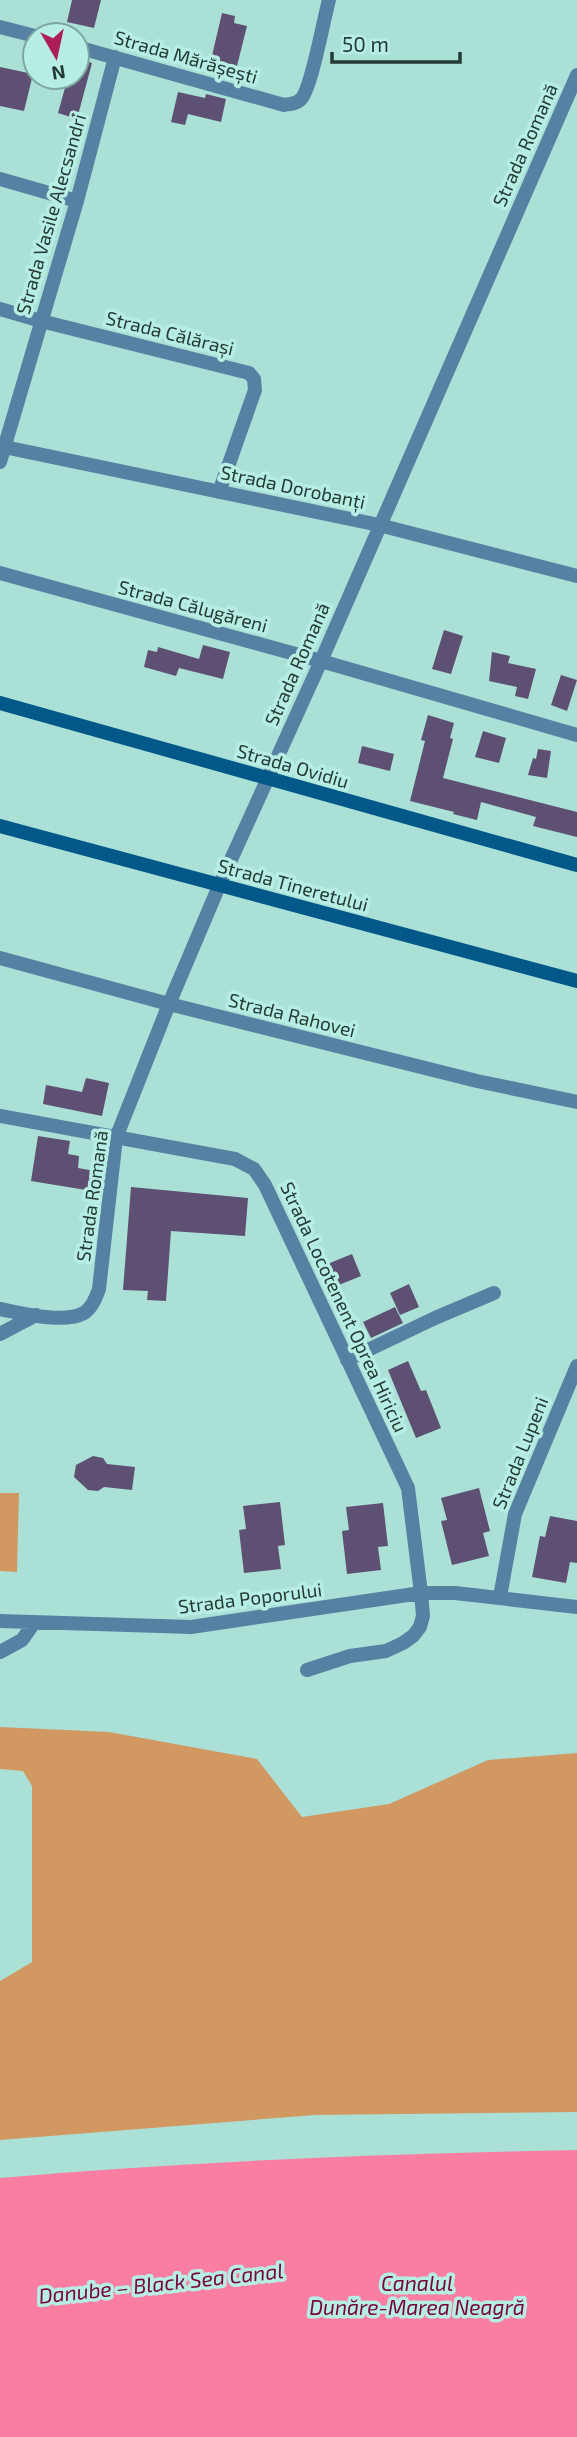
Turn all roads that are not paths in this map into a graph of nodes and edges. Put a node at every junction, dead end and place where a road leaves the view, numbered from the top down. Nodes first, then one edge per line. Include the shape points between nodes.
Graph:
1 (328, 0) edge
2 (0, 27) edge
3 (21, 32) edge
4 (91, 51) edge
5 (116, 57) junction
6 (577, 75) edge
7 (0, 179) edge
8 (77, 201) junction
9 (0, 309) edge
10 (41, 321) junction
11 (2, 446) edge
12 (0, 462) edge
13 (219, 492) junction
14 (379, 525) junction
15 (0, 573) edge
16 (577, 576) edge
17 (321, 661) junction
18 (0, 703) edge
19 (577, 735) edge
20 (267, 779) junction
21 (0, 826) edge
22 (577, 865) edge
23 (219, 886) junction
24 (0, 958) edge
25 (577, 981) edge
26 (169, 1004) junction
27 (577, 1102) edge
28 (0, 1116) edge
29 (116, 1138) junction
30 (494, 1293) dead end
31 (0, 1309) edge
32 (36, 1315) junction
33 (0, 1335) edge
34 (347, 1360) junction
35 (577, 1366) edge
36 (421, 1593) junction
37 (500, 1597) junction
38 (577, 1607) edge
39 (0, 1621) edge
40 (34, 1623) junction
41 (0, 1652) edge
42 (307, 1670) dead end

1 - 5 street, Strada Mărășești via 299,101 284,105
2 - 3 street
4 - 5 street, Strada Mărășești
5 - 8 street, Strada Vasile Alecsandri
6 - 14 street, Strada Romană
7 - 8 street
8 - 10 street, Strada Vasile Alecsandri
9 - 10 street, Strada Călărași
10 - 11 street, Strada Vasile Alecsandri
10 - 13 street, Strada Călărași via 249,373 255,390
11 - 12 street, Strada Vasile Alecsandri
11 - 13 street, Strada Dorobanți
13 - 14 street, Strada Dorobanți
14 - 16 street, Strada Dorobanți
14 - 17 street, Strada Romană
15 - 17 street, Strada Călugăreni
17 - 19 street, Strada Călugăreni
17 - 20 street, Strada Romană
18 - 20 main road, Strada Ovidiu
20 - 22 main road, Strada Ovidiu
20 - 23 street, Strada Romană
21 - 23 main road, Strada Tineretului
23 - 25 main road, Strada Tineretului
23 - 26 street, Strada Romană
24 - 26 street, Strada Rahovei
26 - 27 street, Strada Rahovei
26 - 29 street, Strada Romană
28 - 29 street, Strada Locotenent Oprea Hiriciu
29 - 32 street, Strada Romană via 94,1302 85,1312 71,1316
29 - 34 street, Strada Locotenent Oprea Hiriciu via 235,1159 254,1168
30 - 34 street
31 - 32 street
32 - 33 street
34 - 36 street, Strada Locotenent Oprea Hiriciu via 408,1488
35 - 37 street, Strada Lupeni via 514,1514
36 - 37 street, Strada Poporului
36 - 40 street, Strada Poporului via 191,1627
36 - 42 street via 420,1627 403,1643
37 - 38 street, Strada Poporului
39 - 40 street, Strada Poporului
40 - 41 street via 22,1640

